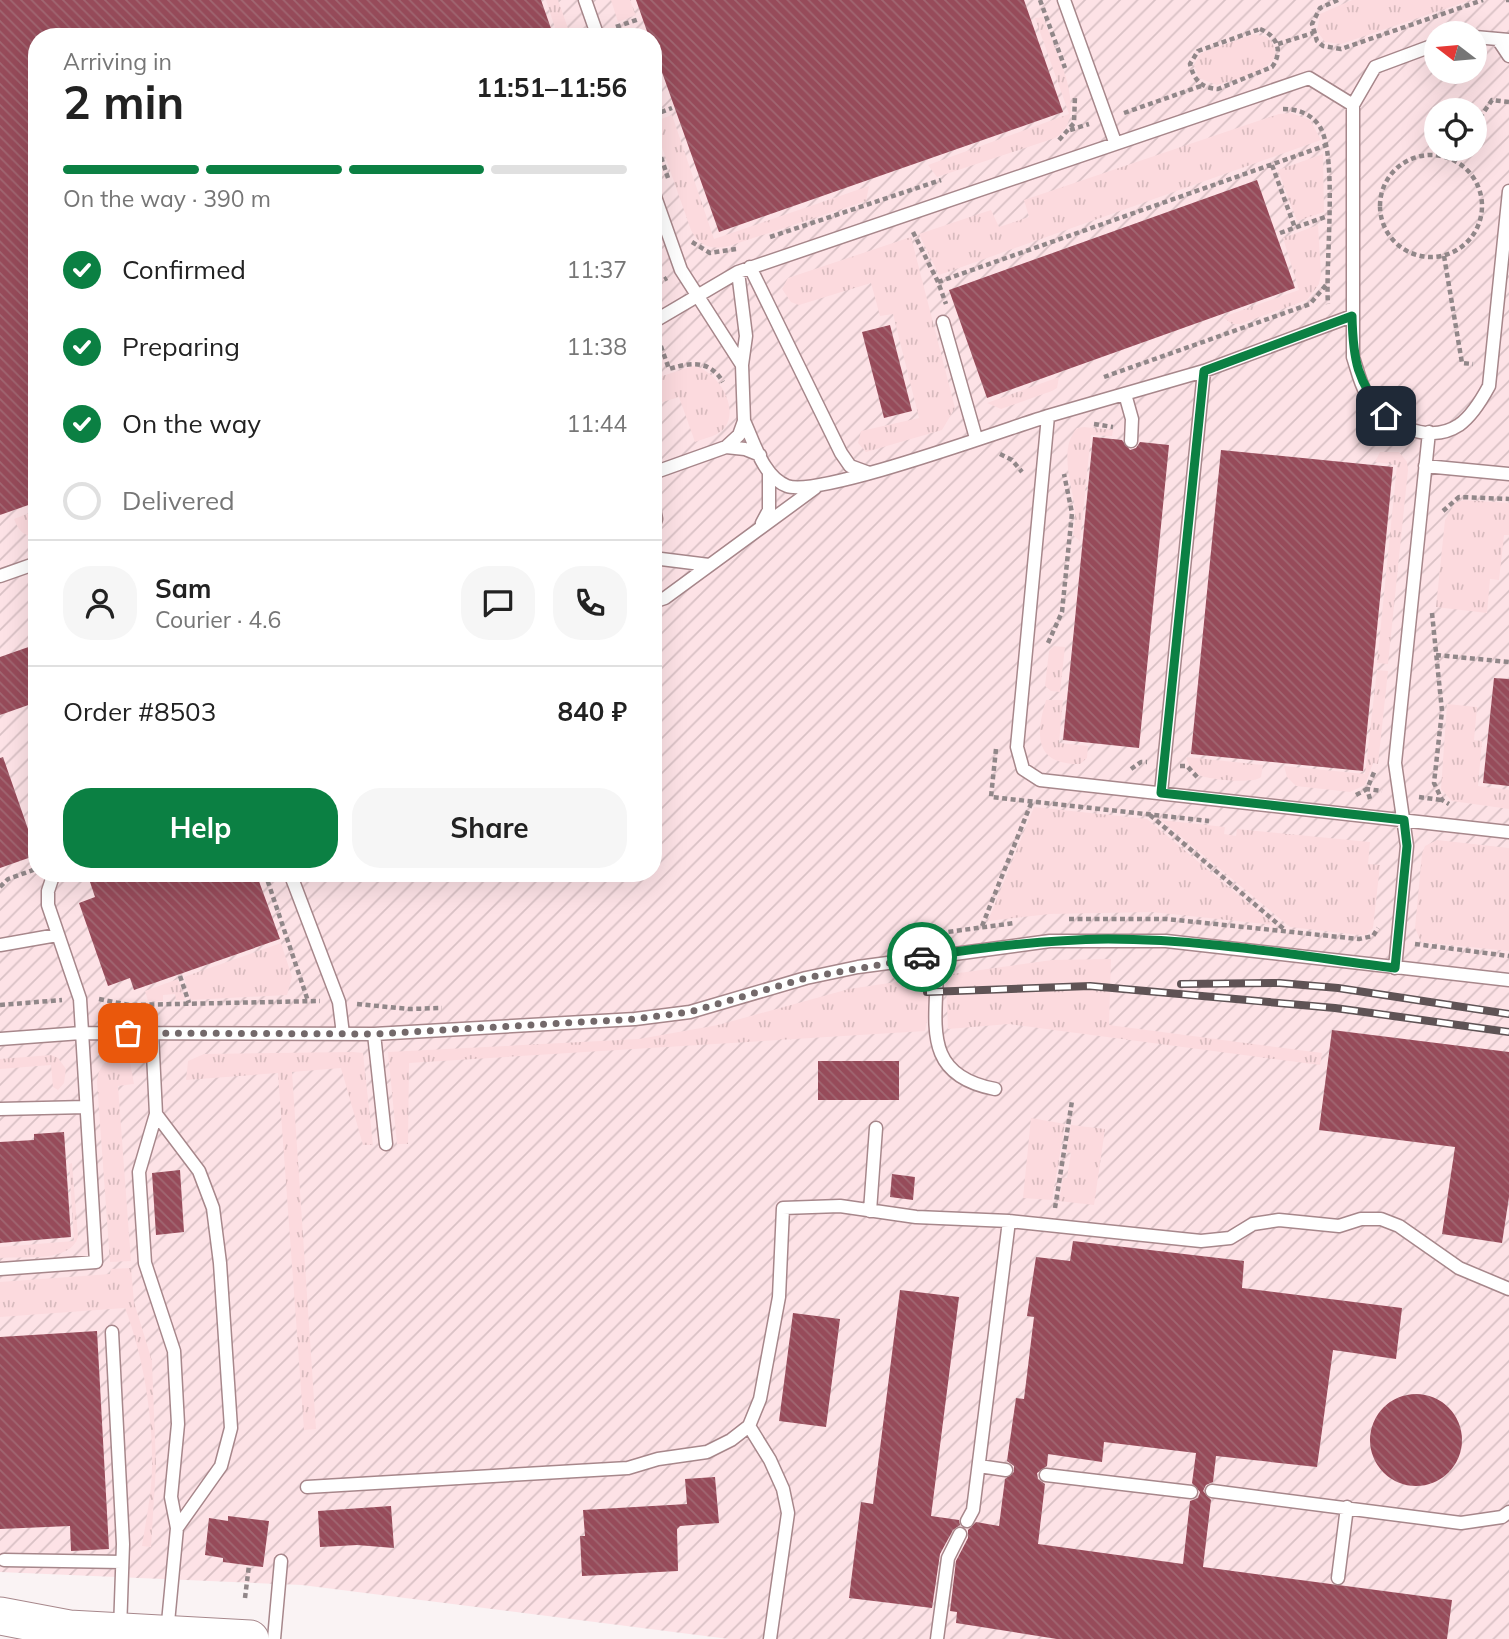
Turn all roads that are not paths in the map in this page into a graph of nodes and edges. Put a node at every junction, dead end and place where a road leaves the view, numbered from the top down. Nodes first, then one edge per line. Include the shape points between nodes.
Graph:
1 (585, 0) edge
2 (1064, 0) edge
3 (595, 28) edge
4 (1504, 41) edge
5 (1424, 48) edge
6 (1509, 56) edge
7 (1353, 105) junction
8 (1115, 142) junction
9 (1509, 191) edge
10 (662, 216) edge
11 (744, 270) junction
12 (698, 295) junction
13 (662, 316) edge
14 (1352, 316) junction
15 (943, 322) dead end
16 (742, 365) junction
17 (1204, 371) junction
18 (1125, 394) junction
19 (1048, 416) junction
20 (744, 421) junction
21 (1429, 432) junction
22 (1131, 435) road end
23 (976, 438) junction
24 (726, 447) junction
25 (761, 455) junction
26 (1425, 466) junction
27 (662, 470) edge
28 (769, 473) junction
29 (869, 473) junction
30 (1509, 474) edge
31 (815, 487) junction
32 (760, 527) junction
33 (662, 559) edge
34 (709, 565) junction
35 (28, 566) edge
36 (0, 576) edge
37 (662, 598) edge
38 (1156, 793) junction
39 (1404, 820) junction
40 (1509, 832) edge
41 (51, 882) edge
42 (293, 882) edge
43 (57, 935) junction
44 (0, 945) edge
45 (937, 954) junction
46 (1395, 968) junction
47 (1509, 981) edge
48 (81, 1033) junction
49 (152, 1033) junction
50 (343, 1034) junction
51 (374, 1034) junction
52 (0, 1039) edge
53 (995, 1089) dead end
54 (86, 1107) junction
55 (0, 1109) edge
56 (156, 1114) junction
57 (876, 1128) dead end
58 (386, 1144) dead end
59 (870, 1211) junction
60 (1009, 1221) junction
61 (0, 1269) edge
62 (1509, 1289) edge
63 (112, 1332) dead end
64 (749, 1426) junction
65 (979, 1466) junction
66 (1006, 1470) dead end
67 (1046, 1475) dead end
68 (307, 1487) dead end
69 (1212, 1491) dead end
70 (1191, 1492) dead end
71 (1347, 1507) junction
72 (1509, 1512) edge
73 (967, 1521) dead end
74 (177, 1528) junction
75 (960, 1534) dead end
76 (4, 1560) dead end
77 (281, 1561) dead end
78 (122, 1562) junction
79 (1338, 1578) dead end
80 (0, 1616) edge
81 (120, 1631) junction
82 (167, 1633) junction
83 (54, 1634) edge
84 (250, 1639) edge
85 (274, 1639) edge
86 (770, 1639) edge
87 (937, 1639) edge

1 - 3 lane
2 - 8 lane
4 - 6 lane
5 - 7 lane via 1376,67
7 - 8 lane via 1309,78
7 - 14 lane
8 - 11 lane
9 - 21 lane via 1489,386 1459,425
10 - 12 lane via 681,270
11 - 12 lane
11 - 16 lane
11 - 29 lane via 841,453 850,466
12 - 13 lane
12 - 16 lane
14 - 17 lane
14 - 21 lane via 1353,357 1366,393 1386,416 1407,429
15 - 23 lane
16 - 20 lane
17 - 18 lane
17 - 38 lane via 1164,764
18 - 19 lane
18 - 22 lane
19 - 23 lane
19 - 38 lane via 1017,747 1023,769 1040,780
20 - 24 lane via 739,435
20 - 25 lane
21 - 26 lane
23 - 29 lane
24 - 25 lane
24 - 27 lane
25 - 28 lane
26 - 30 lane
26 - 39 lane via 1395,763
28 - 31 lane via 789,487
28 - 32 lane via 769,510
29 - 31 lane
31 - 32 lane
32 - 34 lane
33 - 34 lane
34 - 37 lane
35 - 36 lane
38 - 39 lane
39 - 40 lane
39 - 46 lane via 1407,846
41 - 43 lane via 48,905
42 - 50 lane via 339,1002
43 - 44 lane
43 - 48 lane via 80,999
45 - 46 lane via 1108,939 1166,941
45 - 51 lane via 806,978 690,1012
45 - 53 lane via 936,1030 942,1060 959,1078
46 - 47 lane
48 - 49 lane
48 - 52 lane
48 - 54 lane
49 - 50 lane
49 - 56 lane
50 - 51 lane
51 - 58 lane
54 - 55 lane
54 - 61 lane via 96,1262
56 - 74 lane via 139,1172 145,1263 174,1351 178,1424 172,1497
56 - 74 lane via 199,1171 212,1208 231,1428 222,1466
57 - 59 lane
59 - 60 lane
59 - 64 lane via 840,1206 783,1208 779,1297 760,1399
60 - 62 lane via 1201,1241 1230,1238 1253,1224 1279,1220 1339,1226 1381,1219 1399,1226 1459,1268
60 - 65 lane
63 - 78 lane
64 - 68 lane via 707,1452 628,1468
64 - 86 lane via 770,1460 788,1513
65 - 66 lane
65 - 73 lane via 974,1510
67 - 70 lane
69 - 71 lane
71 - 72 lane via 1461,1523
71 - 79 lane
74 - 82 lane
75 - 87 lane via 948,1558
76 - 78 lane
77 - 85 lane
78 - 81 lane
80 - 83 main road
81 - 82 main road
81 - 83 main road
82 - 84 main road

